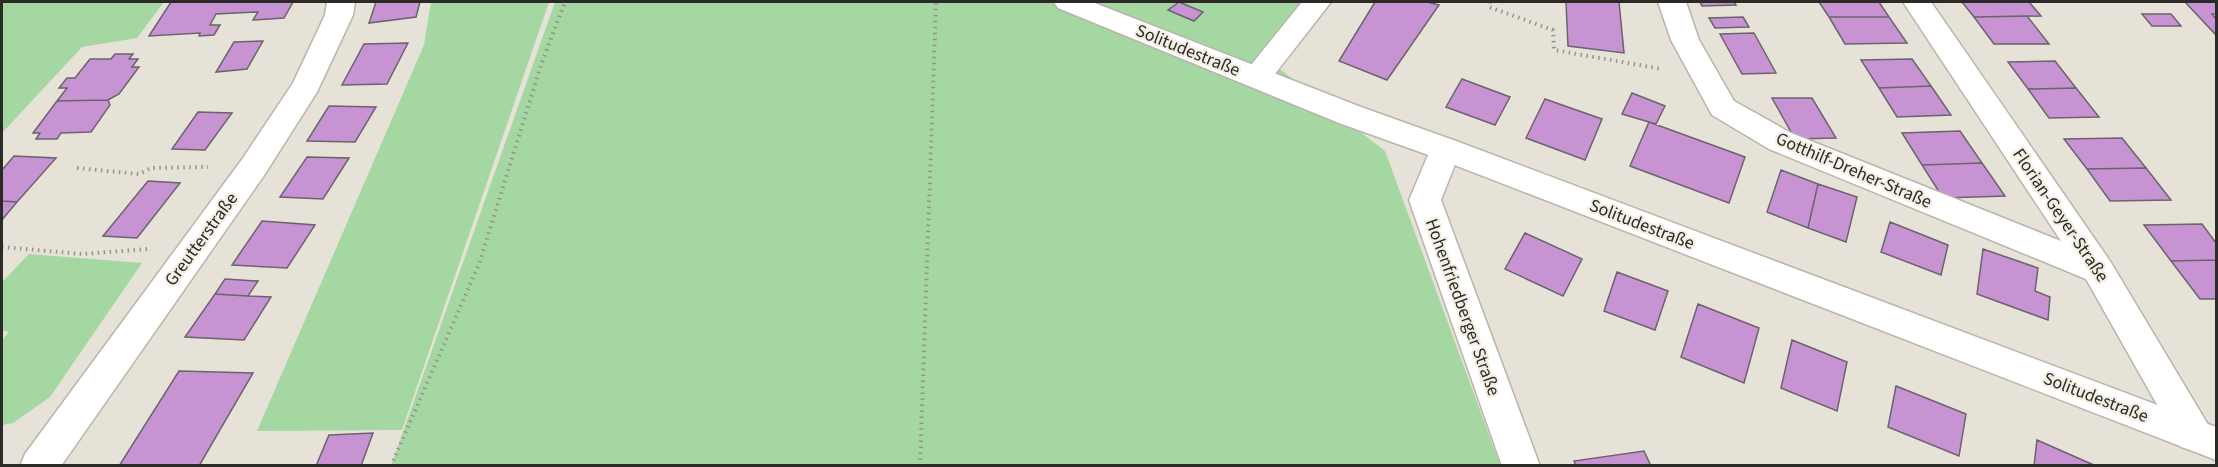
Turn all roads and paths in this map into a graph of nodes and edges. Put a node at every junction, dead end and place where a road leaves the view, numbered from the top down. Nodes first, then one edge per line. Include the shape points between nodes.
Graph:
1 (341, 2) edge
2 (565, 2) edge
3 (936, 2) edge
4 (1068, 2) edge
5 (1317, 2) edge
6 (1490, 2) edge
7 (1672, 2) edge
8 (1917, 2) edge
9 (1703, 73) junction
10 (1257, 77) junction
11 (1445, 149) junction
12 (254, 166) junction
13 (77, 168) dead end
14 (2, 247) edge
15 (194, 248) junction
16 (2098, 270) junction
17 (2206, 440) edge
18 (39, 465) edge
19 (391, 465) edge
20 (920, 465) edge
21 (1521, 465) edge

1 - 12 street, Greutterstraße via 339,15 307,85
2 - 19 path via 478,264
3 - 20 path
4 - 10 street, Solitudestraße
5 - 10 street
6 - 9 path via 1489,7 1553,30 1554,50 1656,69
7 - 9 street, Gotthilf-Dreher-Straße via 1685,40
8 - 16 street, Florian-Geyer-Straße
9 - 16 street, Gotthilf-Dreher-Straße via 1724,108 1780,141
10 - 11 street, Solitudestraße
11 - 17 street, Solitudestraße
11 - 21 street, Hohenfriedberger Straße via 1425,200
12 - 13 path via 151,168 139,174
12 - 15 street, Greutterstraße
14 - 15 path via 82,255
15 - 18 street, Greutterstraße
16 - 17 street, Florian-Geyer-Straße

